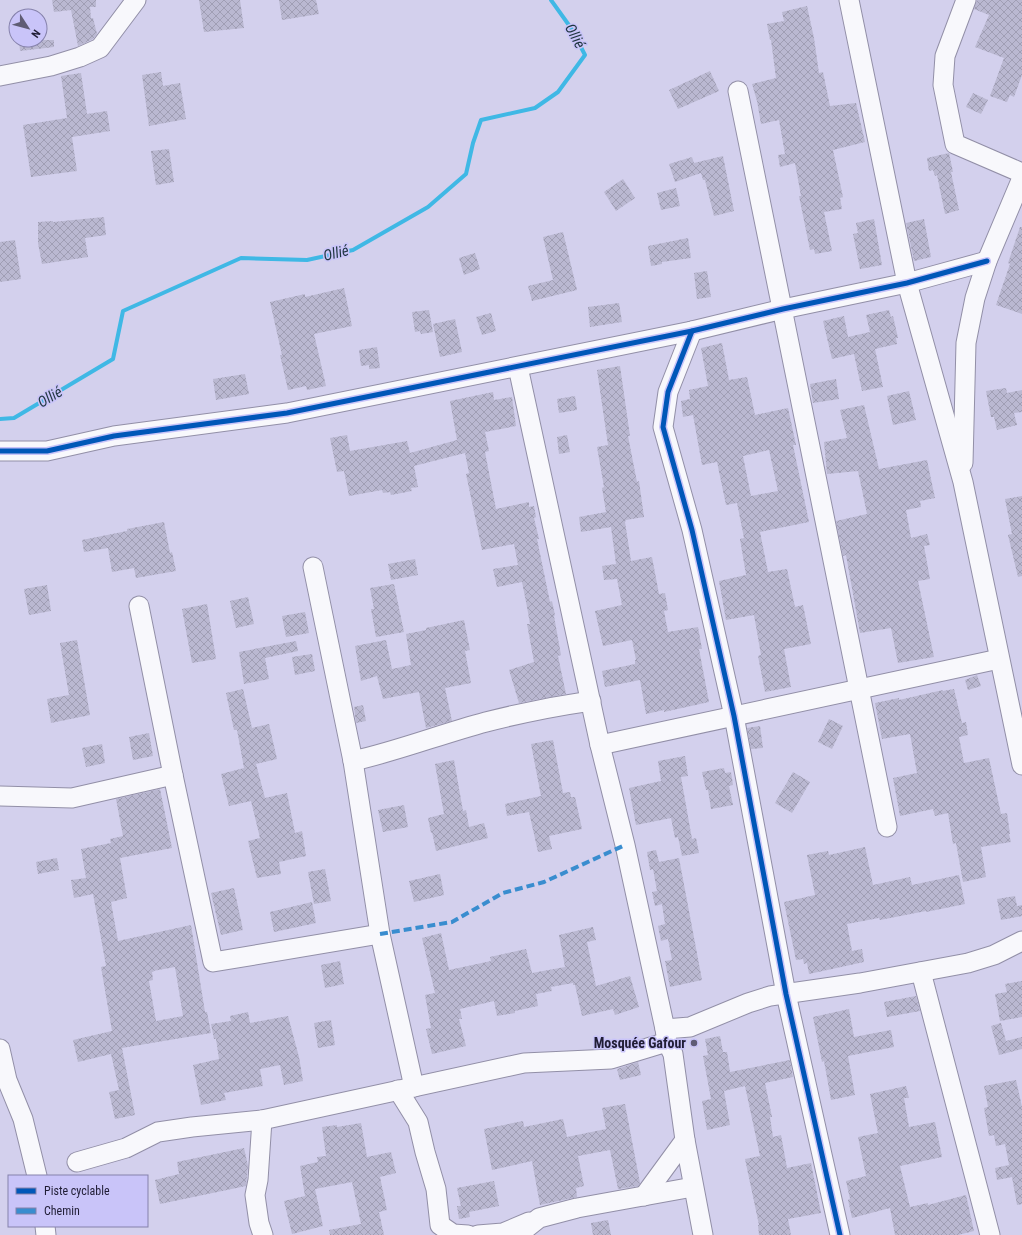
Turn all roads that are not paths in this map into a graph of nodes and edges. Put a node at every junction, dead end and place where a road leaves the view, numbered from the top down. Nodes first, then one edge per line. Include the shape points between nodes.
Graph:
1 (136, 0) edge
2 (849, 0) edge
3 (966, 0) edge
4 (0, 76) edge
5 (738, 91) dead end
6 (1022, 173) edge
7 (1022, 178) edge
8 (987, 261) junction
9 (907, 283) junction
10 (783, 309) junction
11 (692, 331) junction
12 (518, 367) junction
13 (0, 451) edge
14 (963, 482) junction
15 (313, 567) dead end
16 (139, 606) dead end
17 (999, 659) junction
18 (858, 690) junction
19 (591, 701) junction
20 (734, 716) junction
21 (600, 745) junction
22 (354, 762) junction
23 (1022, 765) edge
24 (173, 775) junction
25 (0, 796) edge
26 (887, 827) dead end
27 (380, 934) junction
28 (1022, 941) edge
29 (922, 972) junction
30 (786, 994) junction
31 (666, 1036) junction
32 (0, 1049) edge
33 (4, 1081) edge
34 (406, 1089) junction
35 (262, 1120) junction
36 (685, 1140) junction
37 (77, 1162) dead end
38 (37, 1175) edge
39 (693, 1187) junction
40 (644, 1196) junction
41 (539, 1218) junction
42 (263, 1235) edge
43 (468, 1235) edge
44 (478, 1235) edge
45 (518, 1235) edge
46 (703, 1235) edge
47 (840, 1235) edge
48 (990, 1235) edge

1 - 4 street via 100,48 51,66
2 - 9 street
3 - 6 street via 945,56 943,85 955,144
5 - 10 street
7 - 8 street
8 - 9 street
8 - 14 street via 975,298 966,343
9 - 10 street
9 - 14 street
10 - 11 street
10 - 18 street
11 - 12 street
11 - 20 street via 668,392 662,427 692,530
12 - 13 street via 287,413 114,436 47,451
12 - 19 street
14 - 17 street
15 - 22 street
16 - 24 street
17 - 18 street
17 - 23 street
18 - 20 street
18 - 26 street
19 - 21 street
19 - 22 street via 485,722
20 - 21 street
20 - 30 street
21 - 31 street via 625,845
22 - 27 street
24 - 25 street via 72,798
24 - 27 street via 213,962
27 - 34 street
28 - 29 street via 994,955
29 - 30 street
29 - 48 street
30 - 31 street via 748,1003
30 - 47 street
31 - 34 street via 611,1059 524,1063
31 - 36 street via 673,1054
32 - 33 street
33 - 38 street via 23,1119
34 - 35 street
34 - 43 street via 418,1122 436,1189 440,1225 453,1234
35 - 37 street via 158,1132 126,1148
35 - 42 street via 255,1195
36 - 39 street
36 - 40 street
39 - 40 street
39 - 46 street
40 - 41 street
41 - 44 street via 504,1233
41 - 45 street

